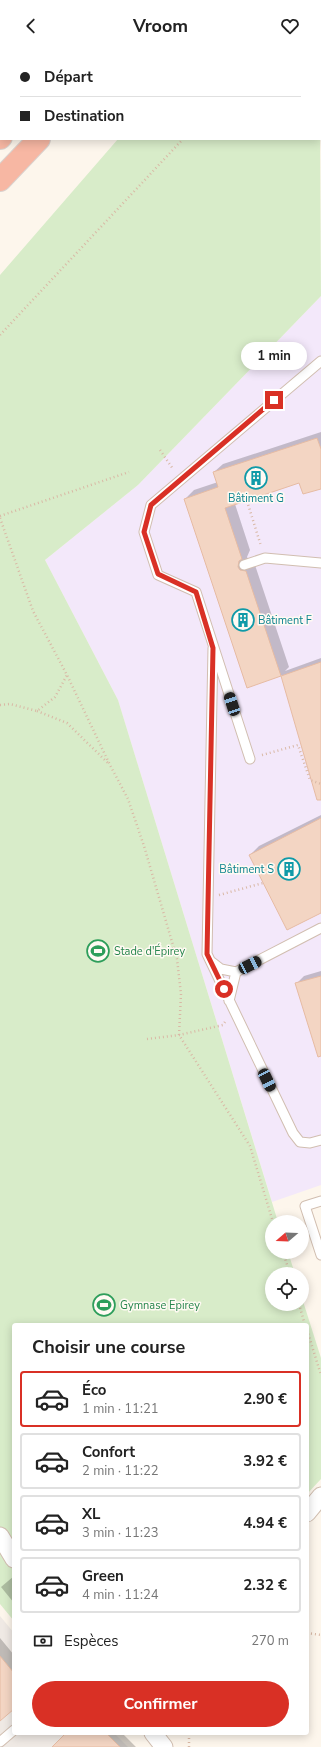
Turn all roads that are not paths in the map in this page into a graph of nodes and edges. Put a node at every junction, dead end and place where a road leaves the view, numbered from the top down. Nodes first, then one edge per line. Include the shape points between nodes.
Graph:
1 (38, 140) edge
2 (0, 180) edge
3 (321, 361) edge
4 (321, 563) edge
5 (244, 565) dead end
6 (213, 648) junction
7 (250, 759) road end
8 (321, 928) edge
9 (210, 961) junction
10 (236, 972) junction
11 (230, 1001) junction
12 (321, 1140) edge
13 (321, 1200) edge
14 (321, 1255) edge
15 (321, 1496) edge
16 (309, 1511) edge
17 (0, 1536) edge
18 (12, 1556) edge
19 (12, 1732) edge
20 (155, 1735) edge
21 (0, 1742) edge
22 (164, 1747) edge

1 - 2 highway
3 - 6 lane via 151,505 144,532 158,574 196,592
4 - 5 lane via 265,558
6 - 7 lane
6 - 9 lane via 207,898 207,954
8 - 10 lane
9 - 10 lane via 221,969
9 - 11 lane
10 - 11 lane
11 - 12 lane via 293,1133 300,1142
13 - 14 lane via 305,1206
15 - 16 street
17 - 18 street
19 - 21 lane
20 - 22 street

